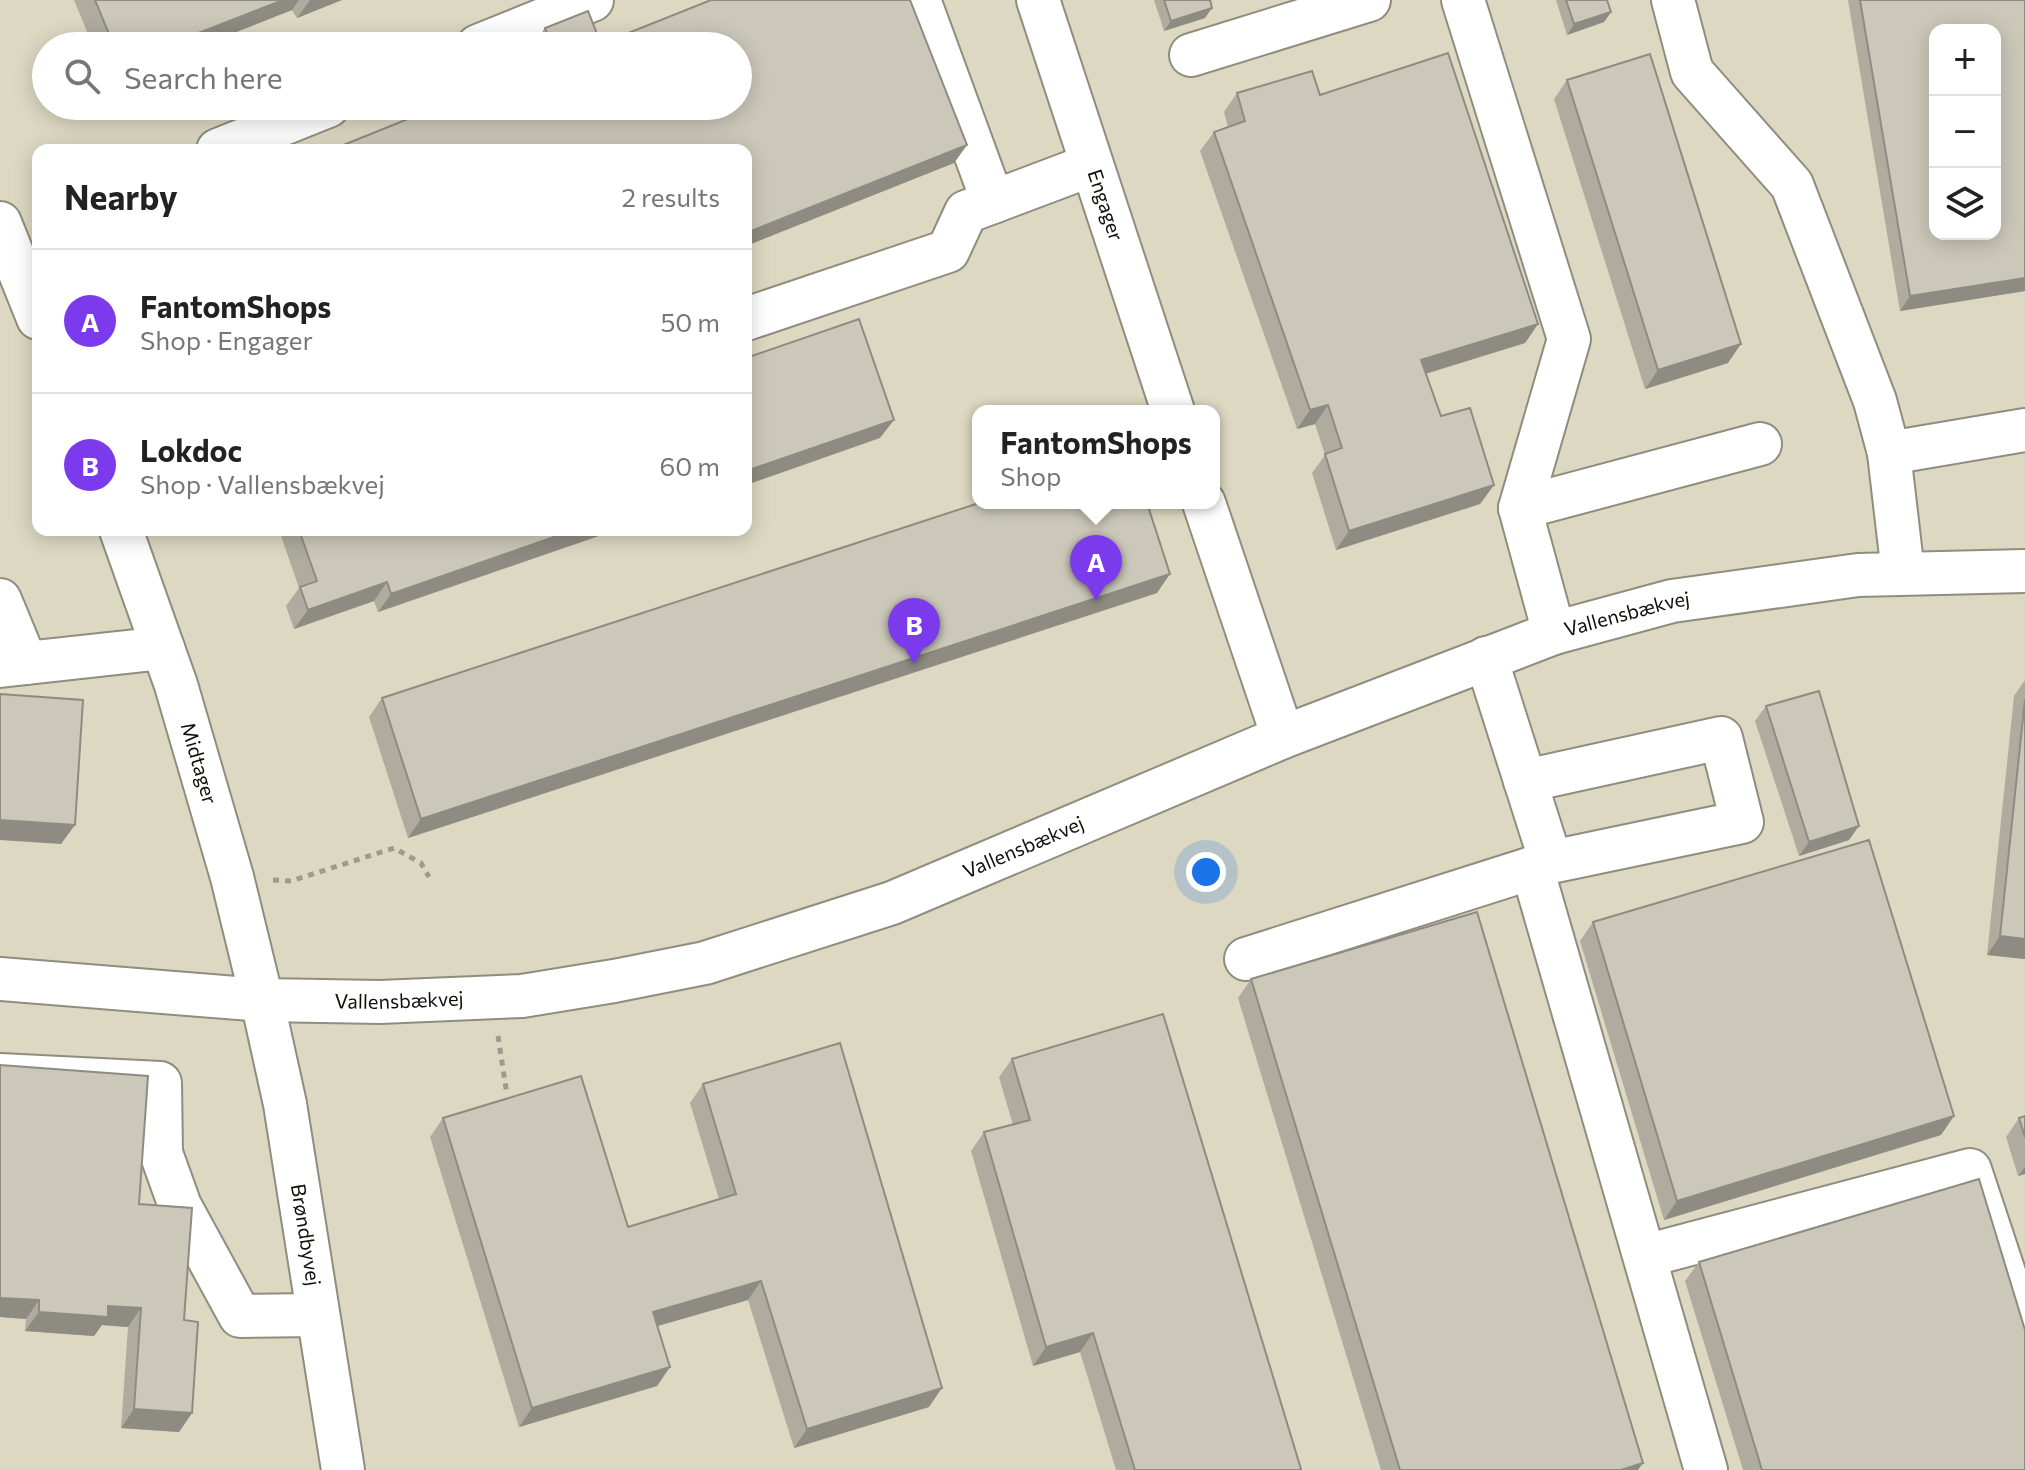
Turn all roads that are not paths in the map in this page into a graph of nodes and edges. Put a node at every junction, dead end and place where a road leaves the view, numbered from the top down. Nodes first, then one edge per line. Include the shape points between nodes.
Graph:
1 (592, 0) edge
2 (919, 0) edge
3 (1038, 0) edge
4 (1369, 0) edge
5 (1463, 0) edge
6 (1673, 0) edge
7 (513, 32) edge
8 (1191, 55) dead end
9 (293, 120) edge
10 (233, 144) edge
11 (1091, 165) junction
12 (993, 202) junction
13 (13, 248) edge
14 (32, 301) edge
15 (752, 317) edge
16 (1171, 405) edge
17 (2025, 430) edge
18 (1760, 444) dead end
19 (1889, 453) junction
20 (1520, 508) junction
21 (1206, 509) edge
22 (123, 536) edge
23 (2025, 571) edge
24 (1903, 573) junction
25 (0, 600) edge
26 (1554, 633) junction
27 (163, 648) junction
28 (1486, 658) junction
29 (13, 664) edge
30 (1283, 737) junction
31 (1525, 781) junction
32 (1542, 865) junction
33 (1246, 959) dead end
34 (0, 979) edge
35 (262, 1000) junction
36 (0, 1075) edge
37 (1645, 1256) junction
38 (318, 1315) junction
39 (2025, 1336) edge
40 (343, 1470) edge
41 (1706, 1470) edge

1 - 7 street
2 - 12 street
3 - 11 street, Engager
4 - 8 street
5 - 20 street via 1569,339
6 - 19 street via 1692,72 1792,185 1875,401
9 - 10 street
11 - 12 street
11 - 16 street, Engager
12 - 15 street via 966,212 948,251
13 - 14 street
17 - 19 street
18 - 20 street
19 - 24 street
20 - 26 street
21 - 30 street
22 - 27 street, Midtager
23 - 24 street, Vallensbækvej
24 - 26 street, Vallensbækvej via 1672,601
25 - 29 street
26 - 28 street, Vallensbækvej
27 - 29 street
27 - 35 street, Midtager via 232,877
28 - 30 street, Vallensbækvej
28 - 31 street
30 - 35 street, Vallensbækvej via 892,903 705,963 492,999
31 - 32 street
31 - 32 street via 1721,738 1742,822
32 - 33 street
32 - 37 street
34 - 35 street, Vallensbækvej
35 - 38 street, Brøndbyvej via 285,1104
36 - 38 street via 160,1083 161,1153 180,1206 240,1316
37 - 39 street via 1970,1170
37 - 41 street
38 - 40 street, Brøndbyvej

